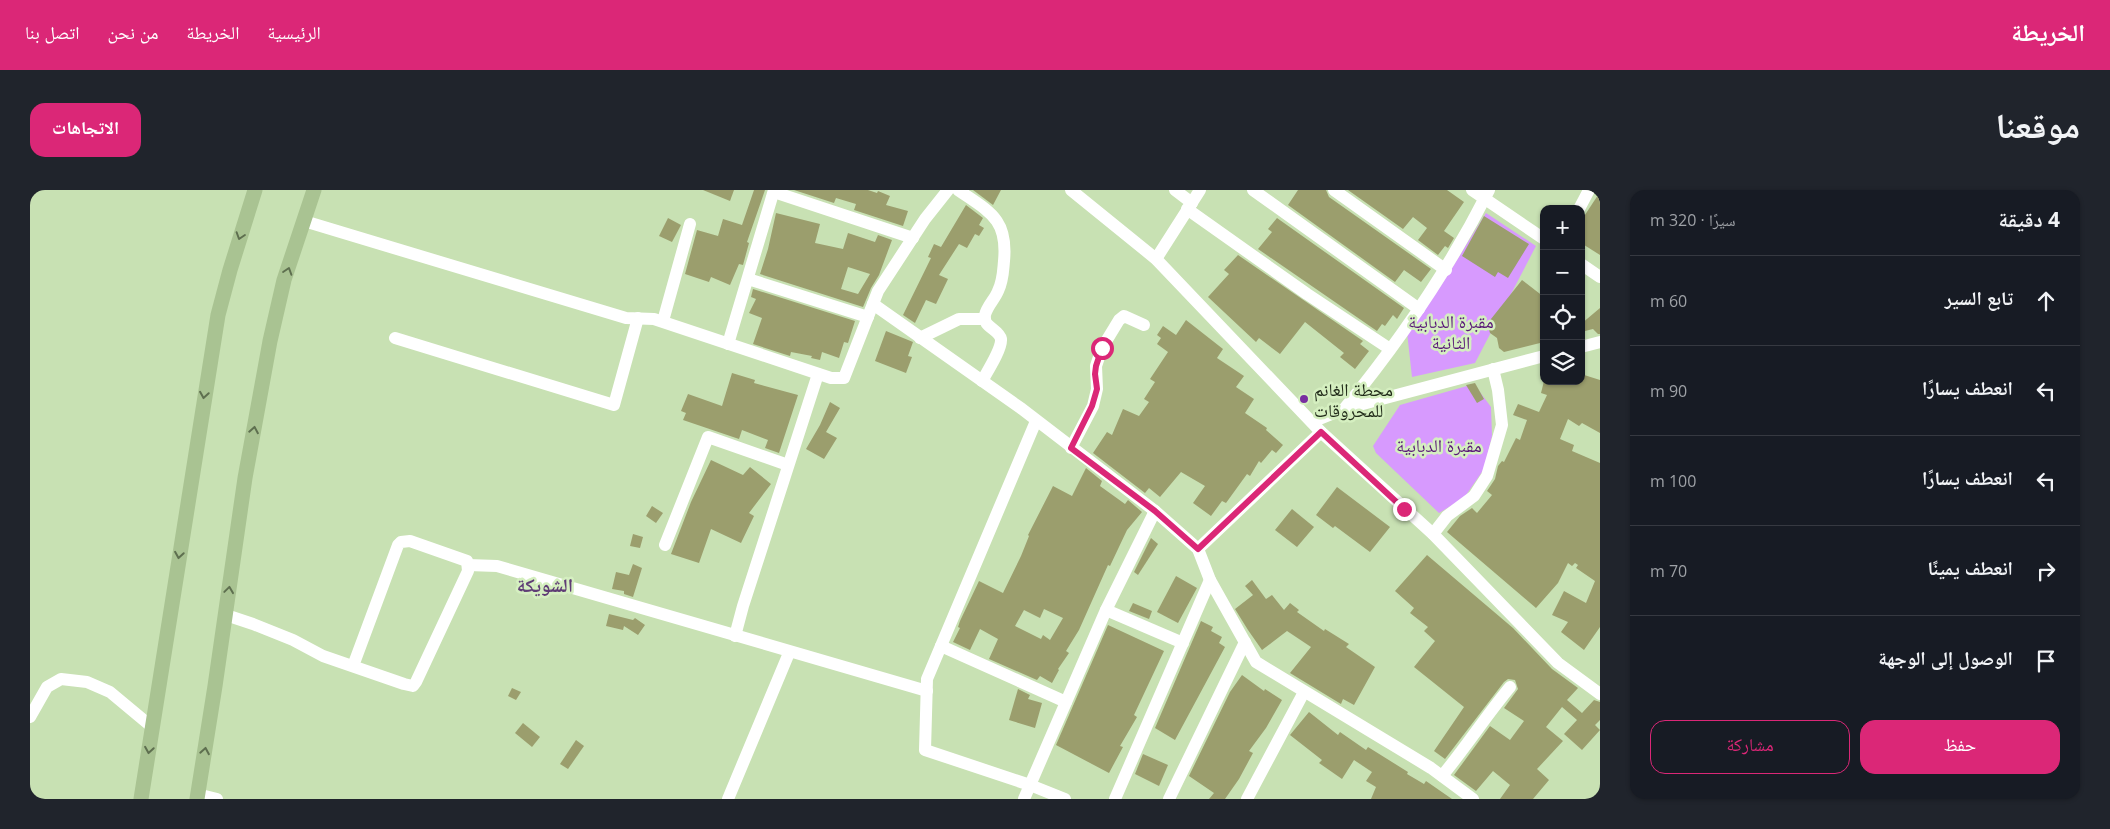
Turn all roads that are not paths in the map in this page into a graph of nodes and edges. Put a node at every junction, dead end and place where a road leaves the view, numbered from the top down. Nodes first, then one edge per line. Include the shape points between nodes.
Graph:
1 (255, 190) edge
2 (314, 190) edge
3 (948, 190) edge
4 (958, 190) edge
5 (1071, 190) edge
6 (1175, 190) edge
7 (1200, 190) edge
8 (1253, 190) edge
9 (1334, 190) edge
10 (1472, 190) edge
11 (1588, 190) edge
12 (774, 191) edge
13 (1487, 194) edge
14 (1581, 205) edge
15 (1190, 206) junction
16 (304, 221) junction
17 (690, 224) dead end
18 (1540, 235) edge
19 (912, 238) junction
20 (1156, 260) junction
21 (1585, 267) edge
22 (1446, 270) junction
23 (1600, 277) edge
24 (748, 279) junction
25 (873, 304) junction
26 (1419, 309) junction
27 (868, 317) junction
28 (638, 318) junction
29 (985, 319) junction
30 (663, 321) junction
31 (1144, 325) dead end
32 (395, 338) dead end
33 (920, 338) junction
34 (1600, 342) edge
35 (728, 344) junction
36 (1585, 346) edge
37 (1390, 349) junction
38 (1540, 357) edge
39 (1493, 369) junction
40 (818, 374) junction
41 (982, 381) junction
42 (1344, 410) junction
43 (1036, 420) junction
44 (1316, 427) junction
45 (1071, 448) junction
46 (788, 465) junction
47 (1155, 511) junction
48 (1433, 534) junction
49 (665, 545) dead end
50 (1198, 549) junction
51 (468, 565) junction
52 (1210, 580) junction
53 (1106, 610) junction
54 (226, 615) junction
55 (735, 636) junction
56 (1244, 642) junction
57 (1183, 643) junction
58 (941, 646) junction
59 (789, 652) junction
60 (352, 666) junction
61 (1510, 687) dead end
62 (927, 691) junction
63 (1304, 692) junction
64 (1600, 694) edge
65 (1066, 702) junction
66 (30, 718) edge
67 (152, 726) junction
68 (1442, 776) junction
69 (1030, 785) junction
70 (197, 796) edge
71 (141, 799) edge
72 (217, 799) edge
73 (728, 799) edge
74 (1024, 799) edge
75 (1065, 799) edge
76 (1115, 799) edge
77 (1169, 799) edge
78 (1247, 799) edge
79 (1473, 799) edge

1 -> 67 main road via 216,325
2 - 16 main road
3 - 19 street
4 - 29 street via 991,214 1001,225 1005,236 1004,275
5 - 20 street
6 - 15 street
7 - 15 street
8 - 26 street
9 - 22 street
10 - 13 street
11 - 14 street
12 - 19 street
12 - 24 street
13 - 18 street
13 - 22 street
15 - 20 street
15 - 37 street via 1307,294
16 - 28 street via 626,318
54 -> 16 main road via 270,341 284,280
17 - 30 street
19 - 25 street
20 - 44 street
21 - 23 street
22 - 26 street
24 - 27 street
24 - 35 street
25 - 27 street
25 - 33 street
26 - 37 street
27 - 40 street via 844,378
28 - 30 street
28 - 32 street via 614,405
29 - 33 street via 958,319
29 - 41 street via 1001,340
30 - 35 street
31 - 45 street via 1124,316 1112,330 1096,366 1097,389 1092,406
33 - 41 street
34 - 36 street
35 - 40 street
37 - 42 street
38 - 39 street
39 - 42 street
39 - 48 street via 1502,425 1487,476 1474,496 1447,516
40 - 46 street
41 - 43 street
42 - 44 street
43 - 45 street
43 - 58 street
44 - 48 street
44 - 50 street
45 - 47 street
46 - 49 street via 708,437
46 - 55 street
47 - 50 street
47 - 53 street
48 - 64 street via 1558,663
50 - 52 street
51 - 55 street via 497,566
51 - 60 street via 468,571 412,686
51 - 60 street via 462,558 410,541 401,542
52 - 56 street
52 - 57 street
53 - 57 street
53 - 65 street
54 - 60 street
70 -> 54 main road
55 - 59 street
56 - 63 street via 1256,662
56 - 77 street
57 - 76 street
58 - 62 street via 927,680
58 - 65 street
59 - 62 street
59 - 73 street
61 - 68 street
62 - 69 street via 925,750
63 - 68 street
63 - 78 street
65 - 69 street
66 - 67 street via 48,687 61,680 87,682 110,692
67 -> 71 main road
68 - 79 street
69 - 74 street
69 - 75 street
70 - 72 street

